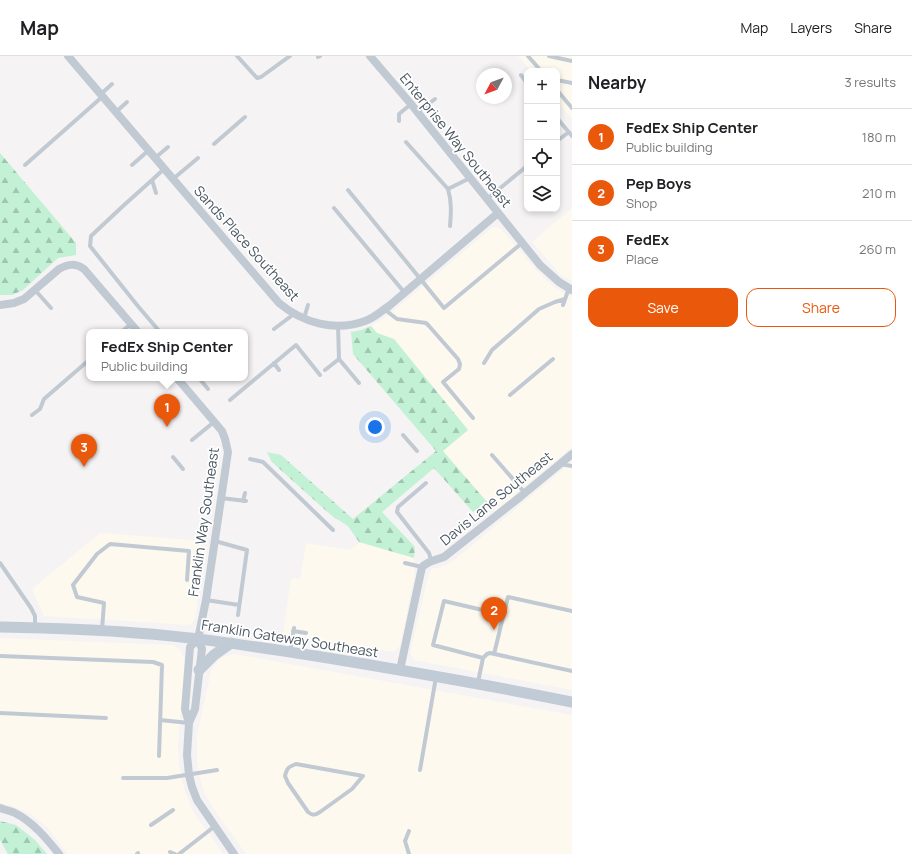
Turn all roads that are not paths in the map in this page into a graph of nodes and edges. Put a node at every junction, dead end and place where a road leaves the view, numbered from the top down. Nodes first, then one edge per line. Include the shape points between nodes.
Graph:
1 (68, 56) edge
2 (237, 56) edge
3 (290, 56) edge
4 (370, 56) edge
5 (528, 56) edge
6 (549, 56) edge
7 (572, 61) edge
8 (538, 68) edge
9 (521, 75) dead end
10 (524, 79) edge
11 (560, 81) edge
12 (572, 83) edge
13 (112, 84) dead end
14 (560, 94) edge
15 (102, 95) junction
16 (435, 99) dead end
17 (127, 102) dead end
18 (411, 104) junction
19 (571, 107) edge
20 (116, 112) junction
21 (417, 112) junction
22 (245, 117) dead end
23 (399, 121) dead end
24 (560, 122) edge
25 (569, 132) junction
26 (572, 136) edge
27 (559, 140) edge
28 (406, 142) dead end
29 (214, 144) dead end
30 (168, 148) dead end
31 (149, 150) junction
32 (155, 158) junction
33 (198, 158) dead end
34 (25, 165) dead end
35 (132, 165) dead end
36 (524, 168) edge
37 (164, 169) junction
38 (470, 178) junction
39 (173, 179) junction
40 (152, 180) junction
41 (448, 189) junction
42 (348, 190) dead end
43 (156, 193) dead end
44 (487, 199) junction
45 (334, 208) dead end
46 (498, 213) junction
47 (450, 226) dead end
48 (522, 242) junction
49 (420, 279) junction
50 (570, 289) edge
51 (35, 290) junction
52 (404, 292) junction
53 (565, 299) junction
54 (0, 304) edge
55 (308, 305) dead end
56 (563, 305) dead end
57 (51, 308) dead end
58 (384, 309) junction
59 (294, 314) junction
60 (304, 319) junction
61 (131, 324) junction
62 (338, 325) junction
63 (125, 329) edge
64 (135, 329) edge
65 (157, 329) edge
66 (274, 329) dead end
67 (339, 359) junction
68 (553, 359) dead end
69 (86, 363) edge
70 (274, 363) junction
71 (484, 363) dead end
72 (278, 370) dead end
73 (325, 370) dead end
74 (320, 375) dead end
75 (180, 381) edge
76 (201, 381) edge
77 (359, 383) dead end
78 (208, 389) dead end
79 (510, 394) dead end
80 (230, 400) dead end
81 (32, 415) dead end
82 (473, 418) dead end
83 (214, 422) junction
84 (403, 435) dead end
85 (192, 440) dead end
86 (417, 451) dead end
87 (572, 454) edge
88 (492, 455) dead end
89 (172, 456) dead end
90 (250, 459) dead end
91 (537, 464) dead end
92 (560, 464) junction
93 (572, 466) edge
94 (183, 469) dead end
95 (515, 482) junction
96 (426, 483) dead end
97 (245, 493) dead end
98 (524, 493) junction
99 (221, 498) junction
100 (333, 530) dead end
101 (215, 541) junction
102 (431, 560) junction
103 (0, 563) edge
104 (405, 563) dead end
105 (422, 567) junction
106 (187, 580) dead end
107 (206, 600) junction
108 (239, 605) junction
109 (572, 611) edge
110 (238, 615) dead end
111 (504, 615) junction
112 (0, 627) edge
113 (35, 628) junction
114 (102, 631) junction
115 (306, 633) dead end
116 (198, 639) junction
117 (231, 643) junction
118 (290, 652) junction
119 (494, 654) junction
120 (0, 656) edge
121 (483, 658) junction
122 (199, 670) junction
123 (400, 670) junction
124 (572, 671) edge
125 (436, 677) junction
126 (478, 684) junction
127 (572, 702) edge
128 (0, 713) edge
129 (106, 718) dead end
130 (160, 720) junction
131 (189, 723) junction
132 (159, 756) dead end
133 (217, 770) dead end
134 (420, 770) dead end
135 (189, 775) junction
136 (123, 778) dead end
137 (352, 789) joint
138 (0, 808) edge
139 (172, 810) dead end
140 (151, 825) dead end
141 (215, 826) junction
142 (409, 831) dead end
143 (59, 854) edge
144 (178, 854) edge
145 (234, 854) edge
146 (409, 854) edge

1 - 15 street, Sands Place Southeast
2 - 3 lane via 257,78
4 - 18 street, Enterprise Way Southeast
5 - 8 lane
6 - 7 lane
9 - 10 lane
11 - 12 lane
13 - 15 lane
14 - 19 lane
15 - 20 street, Sands Place Southeast
15 - 34 lane
16 - 21 lane
17 - 20 lane
18 - 21 street, Enterprise Way Southeast
18 - 23 lane via 399,114
20 - 31 street, Sands Place Southeast
21 - 38 street, Enterprise Way Southeast
22 - 29 lane
24 - 25 lane
25 - 26 lane
25 - 27 lane
28 - 41 lane
30 - 32 lane
31 - 32 street, Sands Place Southeast
31 - 35 lane
32 - 37 street, Sands Place Southeast
33 - 39 lane
36 - 44 lane
37 - 39 street, Sands Place Southeast
37 - 40 lane
38 - 41 lane
38 - 44 street, Enterprise Way Southeast
39 - 59 street, Sands Place Southeast via 274,298
40 - 43 lane
40 - 65 lane via 91,236 90,246
41 - 47 lane
42 - 49 lane
44 - 46 street, Enterprise Way Southeast
45 - 52 lane
46 - 48 street, Enterprise Way Southeast
46 - 49 street, Sands Place Southeast
48 - 49 lane via 444,308
48 - 50 street, Enterprise Way Southeast via 540,265
49 - 52 street, Sands Place Southeast
50 - 53 lane
51 - 54 street via 24,299
51 - 57 lane
51 - 61 street via 59,269 71,264 78,265
52 - 58 street, Sands Place Southeast
53 - 56 lane
53 - 71 lane via 539,309 492,350
55 - 60 lane
58 - 62 street, Sands Place Southeast via 366,320
58 - 82 lane via 397,319 429,326 458,359 459,369 443,382
59 - 60 street, Sands Place Southeast
59 - 66 lane
60 - 62 street, Sands Place Southeast
61 - 63 lane
61 - 64 street
62 - 67 lane
67 - 73 lane
67 - 77 lane
68 - 79 lane
69 - 81 lane via 44,398 40,409
70 - 72 lane
70 - 74 lane via 296,345
70 - 80 lane
75 - 83 street, Franklin Way Southeast
76 - 78 lane
83 - 85 lane
83 - 99 street, Franklin Way Southeast via 222,431 228,452
84 - 86 lane
87 - 92 street, Davis Lane Southeast
88 - 95 lane
89 - 94 lane
90 - 100 lane via 263,462
91 - 95 lane
92 - 93 lane
92 - 98 street, Davis Lane Southeast
95 - 98 lane
96 - 102 lane via 398,507 397,512 429,553
97 - 99 lane via 245,501
98 - 102 street, Davis Lane Southeast via 444,557
99 - 101 street, Franklin Way Southeast
101 - 107 street, Franklin Way Southeast
101 - 108 lane via 247,550
102 - 105 street, Davis Lane Southeast
103 - 113 lane via 31,608 35,616
104 - 105 lane
105 - 123 street
106 - 114 lane via 189,551 110,544 98,554 73,585 77,597 104,603
107 - 108 lane
107 - 116 street, Franklin Way Southeast
108 - 110 lane
109 - 111 lane via 508,597
111 - 119 lane
111 - 121 lane via 444,601 433,645
112 - 113 street, Franklin Gateway Southeast
113 - 114 street, Franklin Gateway Southeast
114 - 116 street, Franklin Gateway Southeast
115 - 118 lane via 293,630
116 - 117 street, Franklin Gateway Southeast
116 - 122 street via 202,648
116 - 131 street via 190,647 185,709
117 - 118 street, Franklin Gateway Southeast
117 - 122 street
118 - 123 street, Franklin Gateway Southeast
119 - 121 lane via 487,654
119 - 124 lane
120 - 130 lane via 153,662 162,665
121 - 126 lane
122 - 131 street via 195,709
123 - 125 street, Franklin Gateway Southeast
125 - 126 street, Franklin Gateway Southeast
125 - 134 lane
126 - 127 street, Franklin Gateway Southeast
128 - 129 lane
130 - 131 lane
130 - 132 lane
131 - 135 street
133 - 135 lane
135 - 136 lane
135 - 141 street via 197,800
137 - 137 lane via 363,776 296,764 290,766 284,776 308,812 313,815
138 - 143 street via 15,813 30,823
139 - 140 lane
141 - 144 lane
141 - 145 street
142 - 146 lane via 405,841

